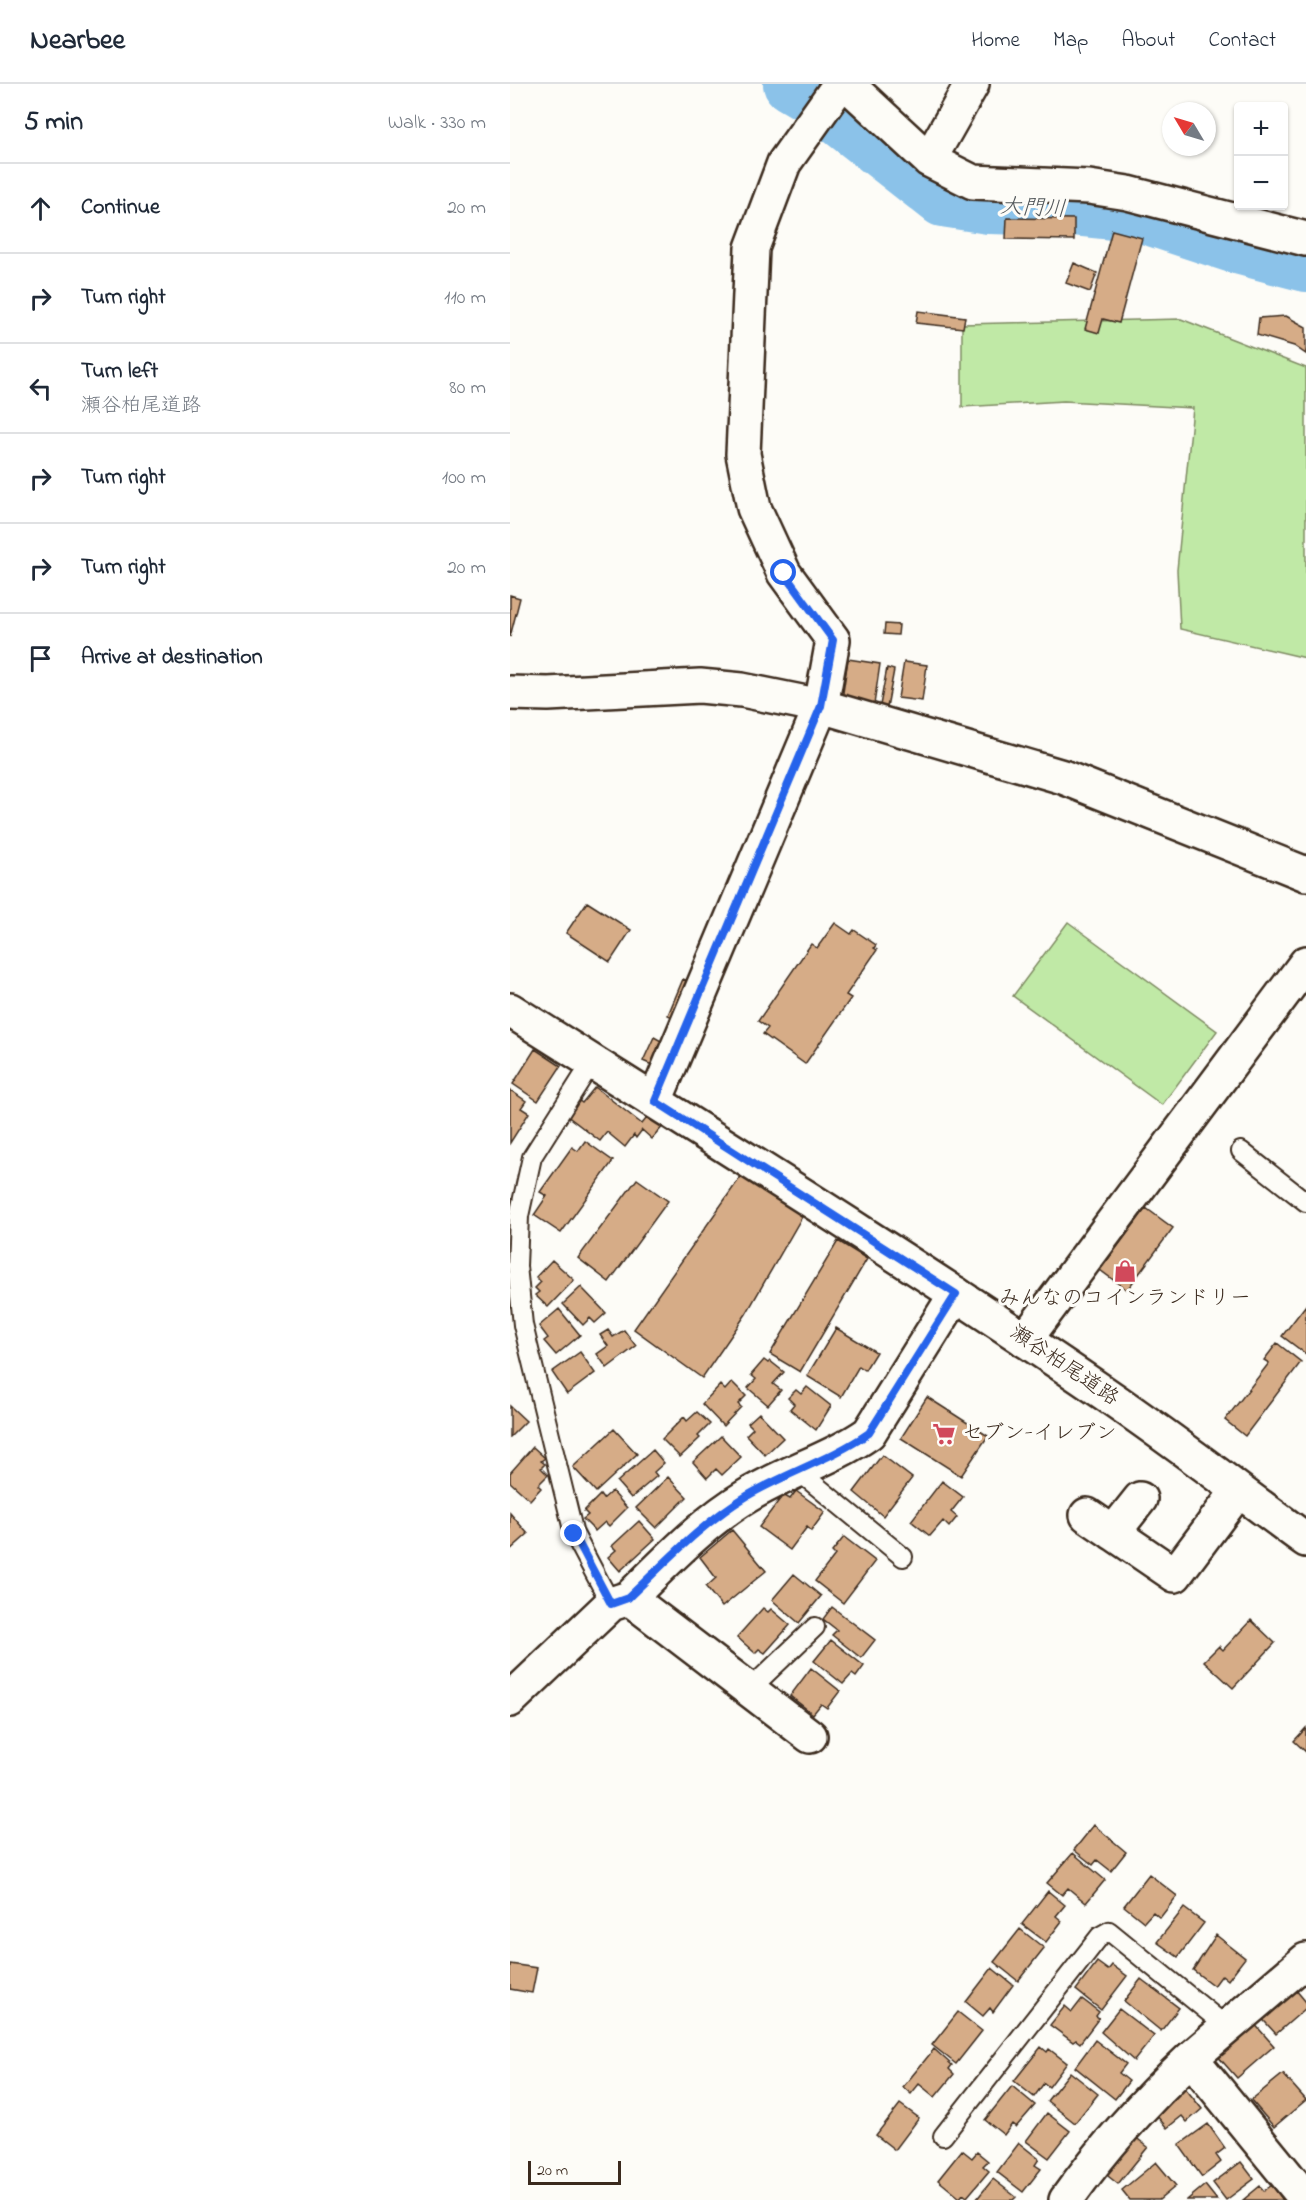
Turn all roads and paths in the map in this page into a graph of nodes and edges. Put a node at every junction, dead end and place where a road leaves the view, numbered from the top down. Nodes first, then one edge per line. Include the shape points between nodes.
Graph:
1 (972, 84) edge
2 (834, 94) edge
3 (929, 160) junction
4 (1306, 239) edge
5 (510, 693) edge
6 (821, 706) junction
7 (1306, 874) edge
8 (1306, 963) edge
9 (510, 1010) edge
10 (592, 1062) junction
11 (655, 1101) junction
12 (1242, 1151) dead end
13 (1306, 1202) edge
14 (513, 1265) edge
15 (956, 1294) junction
16 (1025, 1340) junction
17 (797, 1470) junction
18 (1238, 1491) junction
19 (1140, 1499) dead end
20 (1306, 1540) edge
21 (903, 1557) dead end
22 (620, 1601) junction
23 (815, 1627) dead end
24 (749, 1689) junction
25 (510, 1700) edge
26 (810, 1736) dead end
27 (1306, 1960) edge
28 (1227, 2027) junction
29 (1191, 2058) junction
30 (943, 2136) dead end
31 (1306, 2199) edge
32 (1066, 2200) edge

1 - 3 street
2 - 3 street
2 - 6 street via 784,164 752,248 743,454 754,508 784,573 833,640
3 - 4 street via 973,182 1089,187 1128,193
5 - 6 street via 700,686
6 - 7 street via 1063,777
6 - 11 street
8 - 16 street
9 - 10 street, 瀬谷柏尾道路
10 - 11 street, 瀬谷柏尾道路
10 - 14 lane via 532,1157
11 - 15 street, 瀬谷柏尾道路
12 - 13 lane
14 - 22 lane via 523,1325 574,1534
15 - 16 street, 瀬谷柏尾道路
15 - 17 street via 869,1433 849,1447
16 - 18 street, 瀬谷柏尾道路
17 - 21 lane
17 - 22 street via 713,1518
18 - 19 street via 1175,1575 1100,1524
18 - 20 street, 瀬谷柏尾道路
22 - 24 street
22 - 25 street
23 - 24 lane
24 - 26 street
27 - 28 street
28 - 29 street
28 - 30 lane via 1109,1931 1100,1936
29 - 31 street
29 - 32 street via 1144,2102

